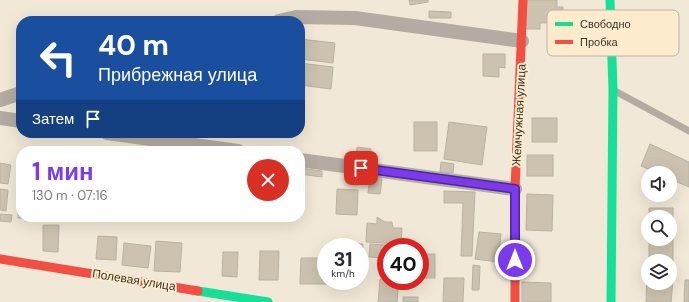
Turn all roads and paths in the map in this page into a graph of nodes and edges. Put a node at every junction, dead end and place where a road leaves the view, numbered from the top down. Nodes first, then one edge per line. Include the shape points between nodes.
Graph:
1 (523, 0) edge
2 (610, 0) edge
3 (610, 10) edge
4 (305, 18) edge
5 (522, 41) junction
6 (612, 56) edge
7 (613, 90) junction
8 (16, 95) edge
9 (0, 100) edge
10 (0, 118) edge
11 (16, 120) edge
12 (689, 131) edge
13 (143, 138) edge
14 (202, 146) edge
15 (305, 161) edge
16 (515, 189) junction
17 (0, 259) edge
18 (268, 302) edge
19 (515, 302) edge
20 (611, 302) edge

1 - 5 street, Жемчужная улица
2 - 3 street
4 - 5 street via 355,18
5 - 16 street, Жемчужная улица
6 - 7 street
7 - 12 lane
7 - 20 street
8 - 9 street
10 - 11 street
13 - 14 street
15 - 16 street
16 - 19 street, Жемчужная улица
17 - 18 street, Полевая улица

